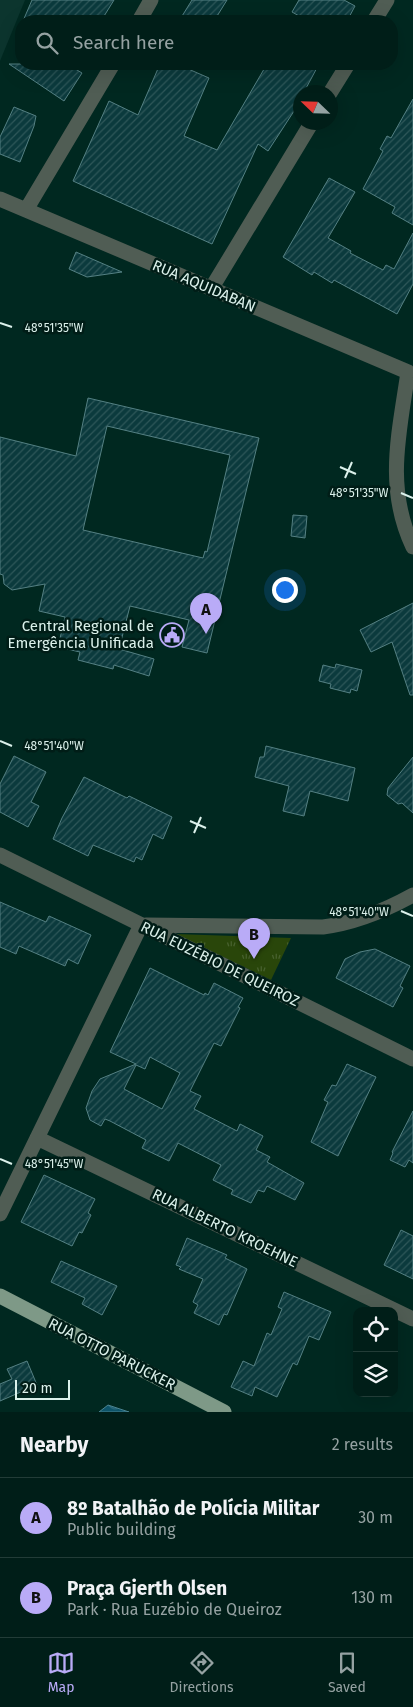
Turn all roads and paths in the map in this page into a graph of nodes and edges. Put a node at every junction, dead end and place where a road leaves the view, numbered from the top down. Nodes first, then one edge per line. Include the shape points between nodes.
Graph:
1 (152, 0) edge
2 (387, 0) edge
3 (143, 15) edge
4 (378, 15) edge
5 (110, 70) edge
6 (344, 70) edge
7 (335, 85) edge
8 (307, 130) edge
9 (0, 199) edge
10 (26, 210) junction
11 (211, 289) junction
12 (411, 372) edge
13 (413, 547) edge
14 (0, 855) edge
15 (413, 895) edge
16 (141, 925) junction
17 (413, 1059) edge
18 (37, 1138) junction
19 (0, 1214) edge
20 (0, 1296) edge
21 (413, 1319) edge
22 (224, 1412) edge

1 - 3 street
2 - 4 street
5 - 10 street
6 - 7 street
8 - 11 street
9 - 10 street, RUA AQUIDABAN
10 - 11 street, RUA AQUIDABAN
11 - 12 street, RUA AQUIDABAN
12 - 13 street via 396,469 401,517
14 - 16 street, RUA EUZÉBIO DE QUEIROZ
15 - 16 street via 351,922 323,926
16 - 17 street, RUA EUZÉBIO DE QUEIROZ
16 - 18 street
18 - 19 street
18 - 21 street, RUA ALBERTO KROEHNE
20 - 22 main road, RUA OTTO PARUCKER

